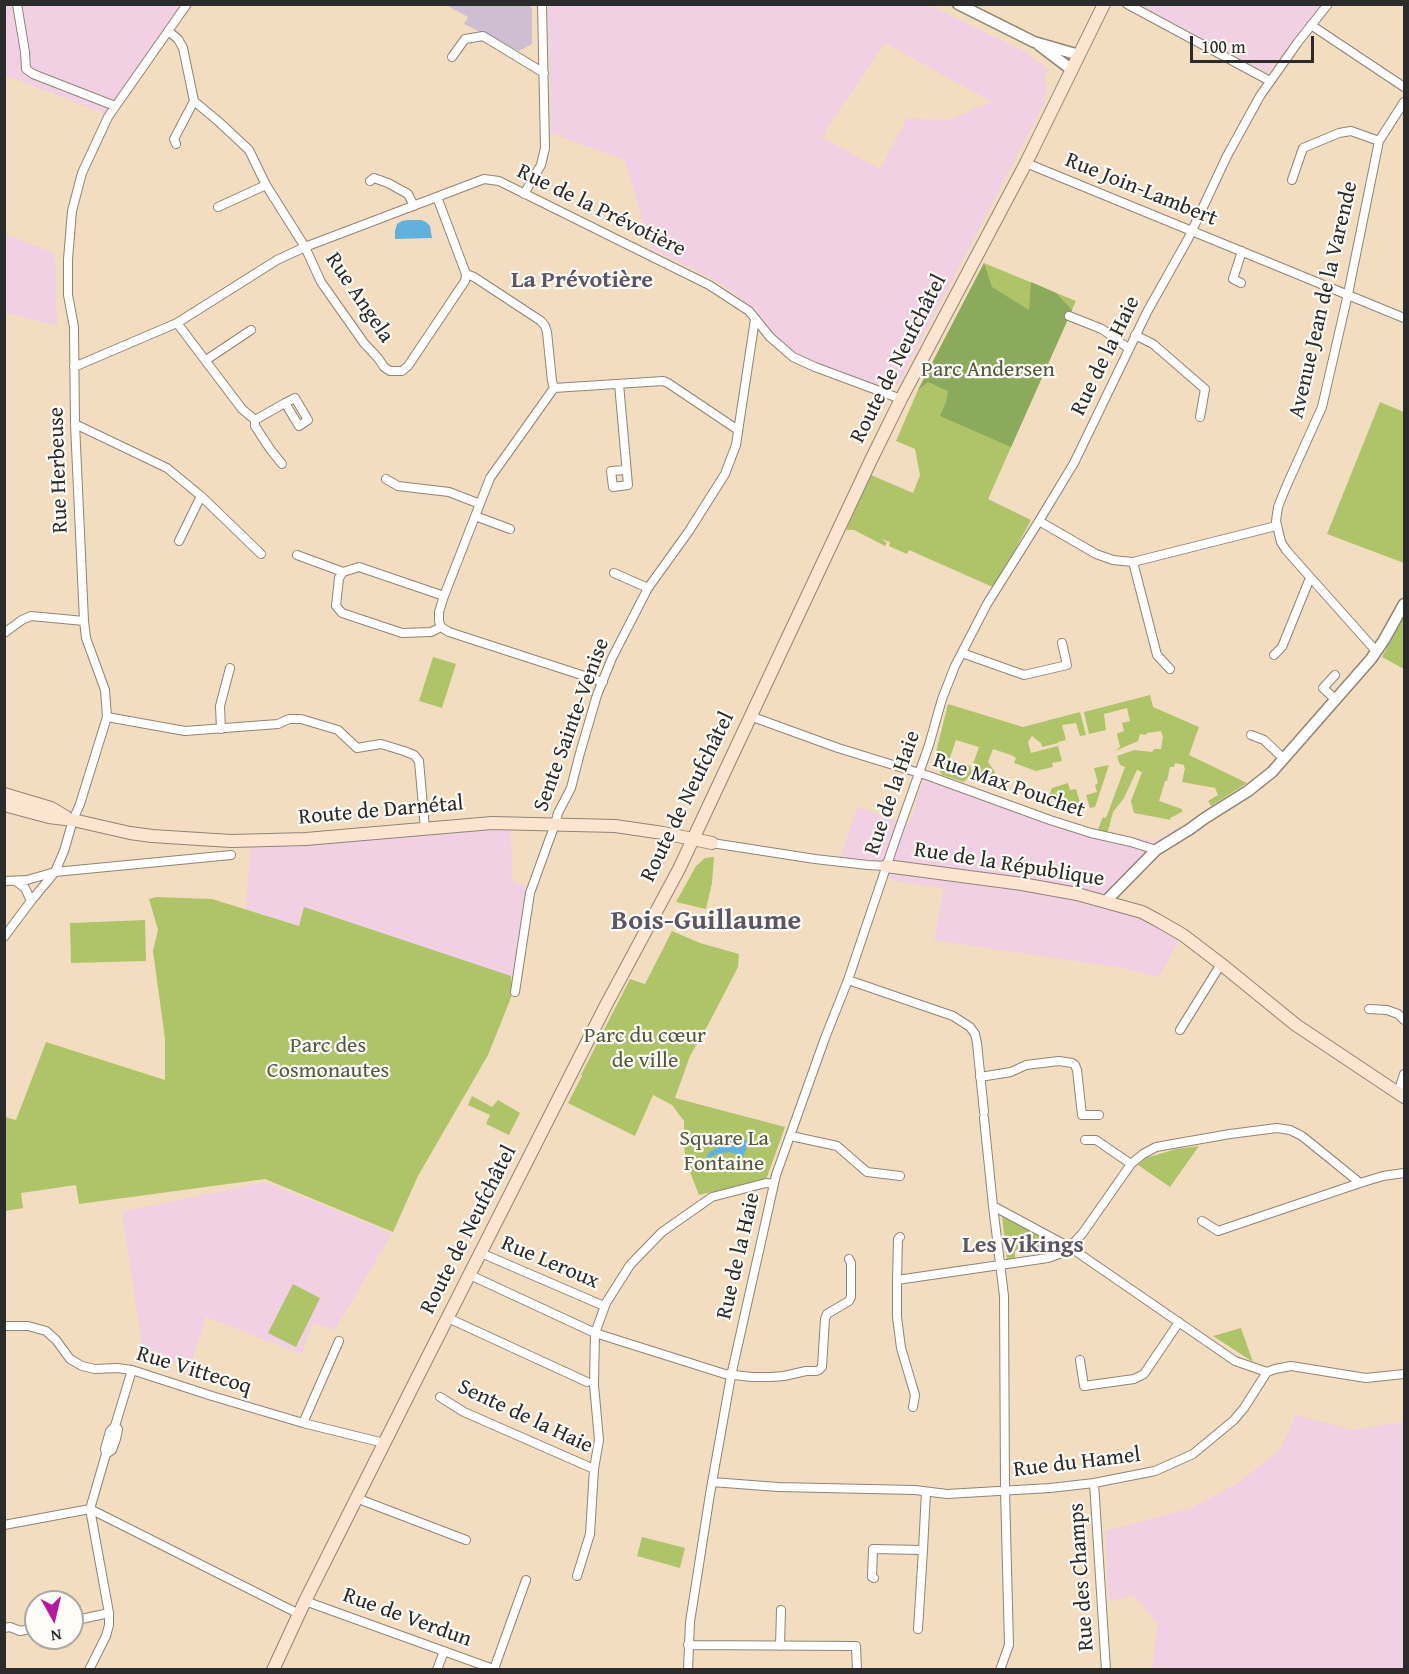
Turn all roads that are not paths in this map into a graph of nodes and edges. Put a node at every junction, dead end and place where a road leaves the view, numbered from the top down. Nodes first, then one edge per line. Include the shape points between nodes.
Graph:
1 (17, 4) edge
2 (187, 4) edge
3 (543, 4) edge
4 (958, 4) edge
5 (1104, 4) edge
6 (1126, 4) edge
7 (1328, 4) edge
8 (1311, 25) junction
9 (168, 31) junction
10 (1034, 42) junction
11 (1079, 55) junction
12 (452, 57) dead end
13 (1072, 69) junction
14 (544, 72) junction
15 (1270, 81) junction
16 (1404, 87) edge
17 (194, 101) junction
18 (1404, 102) edge
19 (115, 106) junction
20 (1379, 141) junction
21 (176, 144) dead end
22 (1026, 163) junction
23 (1292, 180) dead end
24 (370, 181) dead end
25 (266, 185) junction
26 (524, 194) junction
27 (437, 197) junction
28 (414, 206) junction
29 (218, 207) dead end
30 (1192, 231) junction
31 (305, 247) junction
32 (1242, 251) junction
33 (466, 274) junction
34 (1241, 283) dead end
35 (1348, 294) junction
36 (1069, 316) dead end
37 (1404, 318) edge
38 (755, 319) junction
39 (177, 323) junction
40 (251, 330) dead end
41 (1135, 335) junction
42 (1128, 348) junction
43 (206, 360) junction
44 (74, 367) junction
45 (619, 384) junction
46 (554, 388) junction
47 (901, 399) junction
48 (285, 403) dead end
49 (1200, 417) dead end
50 (255, 420) junction
51 (75, 424) junction
52 (738, 430) junction
53 (282, 464) dead end
54 (626, 470) dead end
55 (386, 479) dead end
56 (201, 496) junction
57 (480, 504) junction
58 (475, 516) junction
59 (1039, 521) junction
60 (1276, 526) junction
61 (510, 529) dead end
62 (179, 542) dead end
63 (261, 554) dead end
64 (297, 555) dead end
65 (1132, 562) junction
66 (343, 572) junction
67 (614, 573) dead end
68 (1310, 579) junction
69 (648, 588) junction
70 (444, 596) junction
71 (1404, 604) edge
72 (84, 621) junction
73 (441, 627) junction
74 (4, 633) edge
75 (1062, 643) dead end
76 (1376, 651) junction
77 (962, 653) junction
78 (1274, 655) dead end
79 (230, 668) dead end
80 (1170, 669) dead end
81 (1335, 675) dead end
82 (603, 682) junction
83 (1335, 699) junction
84 (750, 716) junction
85 (107, 717) junction
86 (221, 729) junction
87 (1251, 735) dead end
88 (1284, 759) junction
89 (919, 774) junction
90 (4, 794) edge
91 (4, 805) edge
92 (73, 820) junction
93 (555, 824) junction
94 (425, 829) junction
95 (693, 839) junction
96 (712, 843) joint
97 (1156, 850) junction
98 (231, 855) dead end
99 (886, 866) junction
100 (55, 872) junction
101 (4, 881) edge
102 (17, 882) junction
103 (31, 901) junction
104 (1106, 901) junction
105 (4, 937) edge
106 (1221, 964) junction
107 (848, 980) junction
108 (515, 992) dead end
109 (1369, 1009) dead end
110 (1404, 1020) edge
111 (1179, 1030) dead end
112 (1404, 1074) edge
113 (980, 1077) junction
114 (1401, 1095) edge
115 (1099, 1115) dead end
116 (791, 1136) junction
117 (1085, 1140) dead end
118 (1131, 1164) junction
119 (1404, 1173) edge
120 (900, 1176) dead end
121 (1360, 1183) junction
122 (774, 1184) junction
123 (993, 1206) junction
124 (1202, 1221) dead end
125 (900, 1237) dead end
126 (1071, 1248) junction
127 (481, 1253) junction
128 (849, 1259) dead end
129 (1000, 1265) junction
130 (470, 1275) junction
131 (897, 1280) junction
132 (604, 1306) junction
133 (448, 1318) junction
134 (1179, 1322) junction
135 (4, 1326) edge
136 (594, 1333) junction
137 (339, 1341) dead end
138 (1080, 1360) dead end
139 (132, 1370) junction
140 (1267, 1372) junction
141 (1404, 1374) edge
142 (731, 1376) junction
143 (587, 1382) dead end
144 (440, 1397) dead end
145 (913, 1407) dead end
146 (303, 1423) junction
147 (384, 1443) junction
148 (594, 1469) junction
149 (712, 1482) junction
150 (1094, 1483) junction
151 (1005, 1490) junction
152 (926, 1492) junction
153 (356, 1498) junction
154 (90, 1509) junction
155 (4, 1525) edge
156 (466, 1540) dead end
157 (923, 1550) junction
158 (577, 1576) dead end
159 (874, 1578) dead end
160 (526, 1580) dead end
161 (305, 1601) junction
162 (781, 1610) dead end
163 (109, 1613) junction
164 (299, 1614) junction
165 (84, 1618) edge
166 (4, 1628) edge
167 (918, 1629) dead end
168 (24, 1630) edge
169 (688, 1645) junction
170 (780, 1646) junction
171 (444, 1650) junction
172 (495, 1669) edge
173 (89, 1670) edge
174 (273, 1670) edge
175 (437, 1670) edge
176 (688, 1670) edge
177 (857, 1670) edge
178 (1000, 1670) edge
179 (1106, 1670) edge

1 - 19 street via 26,69
2 - 9 street, Rue Herbeuse
3 - 14 street
4 - 10 street
5 - 11 main road, Route de Neufchâtel
6 - 15 street
7 - 8 street, Rue de la Haie
8 - 15 street, Rue de la Haie
8 - 16 street
9 - 17 street via 183,48
9 - 19 street, Rue Herbeuse
10 - 11 street
10 - 13 street
11 - 13 main road, Route de Neufchâtel
12 - 14 street via 465,39 483,36
13 - 22 main road, Route de Neufchâtel
14 - 26 street via 545,148 541,165
15 - 30 street, Rue de la Haie via 1227,156
17 - 21 street via 174,139
17 - 25 street via 249,150
18 - 20 street, Avenue Jean de la Varende
19 - 44 street, Rue Herbeuse via 82,173 72,211 68,296 74,327
20 - 23 street via 1351,131 1303,148
20 - 35 street, Avenue Jean de la Varende
22 - 30 street, Rue Join-Lambert
22 - 47 main road, Route de Neufchâtel
24 - 28 street via 374,178 388,183 408,195
25 - 29 street
25 - 31 street
26 - 27 street, Rue de la Prévotière via 499,181 484,179
26 - 38 street, Rue de la Prévotière via 709,285
27 - 28 street, Rue de la Prévotière
27 - 33 street
28 - 31 street, Rue de la Prévotière
30 - 32 street, Rue Join-Lambert
30 - 41 street, Rue de la Haie
31 - 33 street, Rue Angela via 321,282 364,343 390,371 402,371 408,366
31 - 39 street, Rue de la Prévotière via 277,260
32 - 34 street via 1233,279
32 - 35 street, Rue Join-Lambert
33 - 46 street via 545,326
35 - 37 street, Rue Join-Lambert
35 - 60 street, Avenue Jean de la Varende via 1322,407 1278,507
36 - 42 street via 1102,329
38 - 47 street, Rue de la Prévotière via 793,357
38 - 52 street, Sente Sainte-Venise
39 - 43 street
39 - 44 street, Rue de la Prévotière
40 - 43 street
41 - 42 street, Rue de la Haie
41 - 49 street via 1153,344 1205,389
42 - 59 street, Rue de la Haie via 1074,461
43 - 50 street
44 - 51 street, Rue Herbeuse
45 - 46 street
45 - 52 street via 663,381
45 - 54 street
46 - 57 street via 490,478
47 - 84 main road, Route de Neufchâtel
48 - 50 street
50 - 53 street via 255,426
51 - 56 street via 167,468
51 - 72 street, Rue Herbeuse
52 - 69 street, Sente Sainte-Venise via 725,474
55 - 57 street via 398,486 449,492
56 - 62 street
56 - 63 street
57 - 58 street
58 - 61 street
58 - 70 street
59 - 65 street via 1096,554
59 - 77 street, Rue de la Haie via 987,604
60 - 65 street
60 - 68 street via 1286,550
64 - 66 street
65 - 80 street via 1157,655
66 - 70 street via 359,567
66 - 73 street via 336,606 342,613 402,633 431,632
67 - 69 street
68 - 76 street
68 - 78 street via 1282,647
69 - 82 street, Sente Sainte-Venise
70 - 73 street via 439,612
71 - 76 street
72 - 74 street via 32,616
72 - 85 street, Rue Herbeuse via 86,638 105,690
73 - 82 street
75 - 77 street via 1067,665 1024,675
76 - 83 street
77 - 89 street, Rue de la Haie via 942,699
79 - 86 street via 220,706
81 - 83 street via 1323,688
82 - 93 street, Sente Sainte-Venise via 571,788
83 - 88 street
84 - 89 street, Rue Max Pouchet
84 - 95 main road, Route de Neufchâtel
85 - 86 street via 185,731
85 - 92 street, Rue Herbeuse
86 - 94 street via 301,719 338,730 357,748 381,744 414,755 419,761
87 - 88 street via 1264,740
88 - 97 street via 1248,791
89 - 97 street, Rue Max Pouchet via 1090,833
89 - 99 street, Rue de la Haie
90 - 92 main road, Route de Darnétal via 51,808
91 - 92 main road, Route de Darnétal
92 - 94 main road, Route de Darnétal via 152,836 231,841
92 - 100 street, Rue Herbeuse
93 - 94 main road, Route de Darnétal via 492,823
93 - 95 main road, Route de Darnétal via 615,826
93 - 108 street, Sente Sainte-Venise via 530,893
95 - 96 main road, Rue de la République
95 - 127 main road, Route de Neufchâtel
96 - 99 street, Rue de la République
97 - 104 street
98 - 100 street
99 - 104 main road, Rue de la République via 1019,883
99 - 107 street, Rue de la Haie
100 - 102 street
100 - 103 street, Rue Herbeuse
101 - 102 street
102 - 103 street
103 - 105 street, Rue Herbeuse
104 - 106 main road, Rue de la République via 1157,920
106 - 111 street
106 - 114 main road, Rue de la République via 1296,1025
107 - 113 street via 953,1016 970,1027 977,1043
107 - 116 street, Rue de la Haie
109 - 110 street via 1387,1010
112 - 114 street
113 - 115 street via 1026,1065 1072,1063 1077,1070 1082,1115
113 - 123 street
116 - 120 street via 837,1146 867,1172
116 - 122 street, Rue de la Haie
117 - 118 street via 1096,1140
118 - 121 street via 1164,1145 1277,1128 1302,1136
118 - 126 street
119 - 121 street
121 - 124 street via 1218,1232
122 - 132 street via 712,1197 662,1232 630,1265
122 - 142 street, Rue de la Haie
123 - 126 street
123 - 129 street
125 - 131 street
126 - 129 street via 1057,1256
126 - 134 street
127 - 130 main road, Route de Neufchâtel
127 - 132 street, Rue Leroux
128 - 142 street via 851,1297 827,1314 819,1370 778,1377
129 - 131 street
129 - 151 street via 1004,1296
130 - 133 main road, Route de Neufchâtel
130 - 136 street
131 - 145 street via 897,1317 915,1395
132 - 136 street
133 - 143 street
133 - 147 main road, Route de Neufchâtel
134 - 138 street via 1144,1374 1134,1379 1084,1386
134 - 140 street via 1235,1361
135 - 139 street, Rue Vittecoq via 46,1331 70,1359 82,1366
136 - 142 street
136 - 148 street via 599,1440
137 - 146 street
139 - 146 street, Rue Vittecoq
139 - 154 street via 115,1426 110,1431
140 - 141 street via 1291,1366 1366,1378
140 - 150 street, Rue du Hamel via 1234,1420 1192,1454 1155,1471
142 - 149 street, Rue de la Haie
144 - 148 street, Sente de la Haie via 464,1412
146 - 147 street, Rue Vittecoq
147 - 153 main road, Route de Neufchâtel
148 - 158 street via 590,1534
149 - 152 street, Rue du Hamel
149 - 169 street, Rue de la Haie
150 - 151 street, Rue du Hamel
150 - 179 street, Rue des Champs
151 - 152 street, Rue du Hamel
151 - 178 street via 1009,1645
152 - 157 street
153 - 156 street
153 - 161 main road, Route de Neufchâtel
154 - 155 street
154 - 163 street
154 - 164 street
157 - 159 street via 873,1549
157 - 167 street
160 - 172 street
161 - 164 main road, Route de Neufchâtel
161 - 171 street, Rue de Verdun
162 - 170 street
163 - 165 street
163 - 173 street via 106,1636
164 - 174 main road, Route de Neufchâtel
166 - 168 street
169 - 170 street
169 - 176 street, Rue de la Haie
170 - 177 street via 856,1646
171 - 172 street, Rue de Verdun
171 - 175 street

